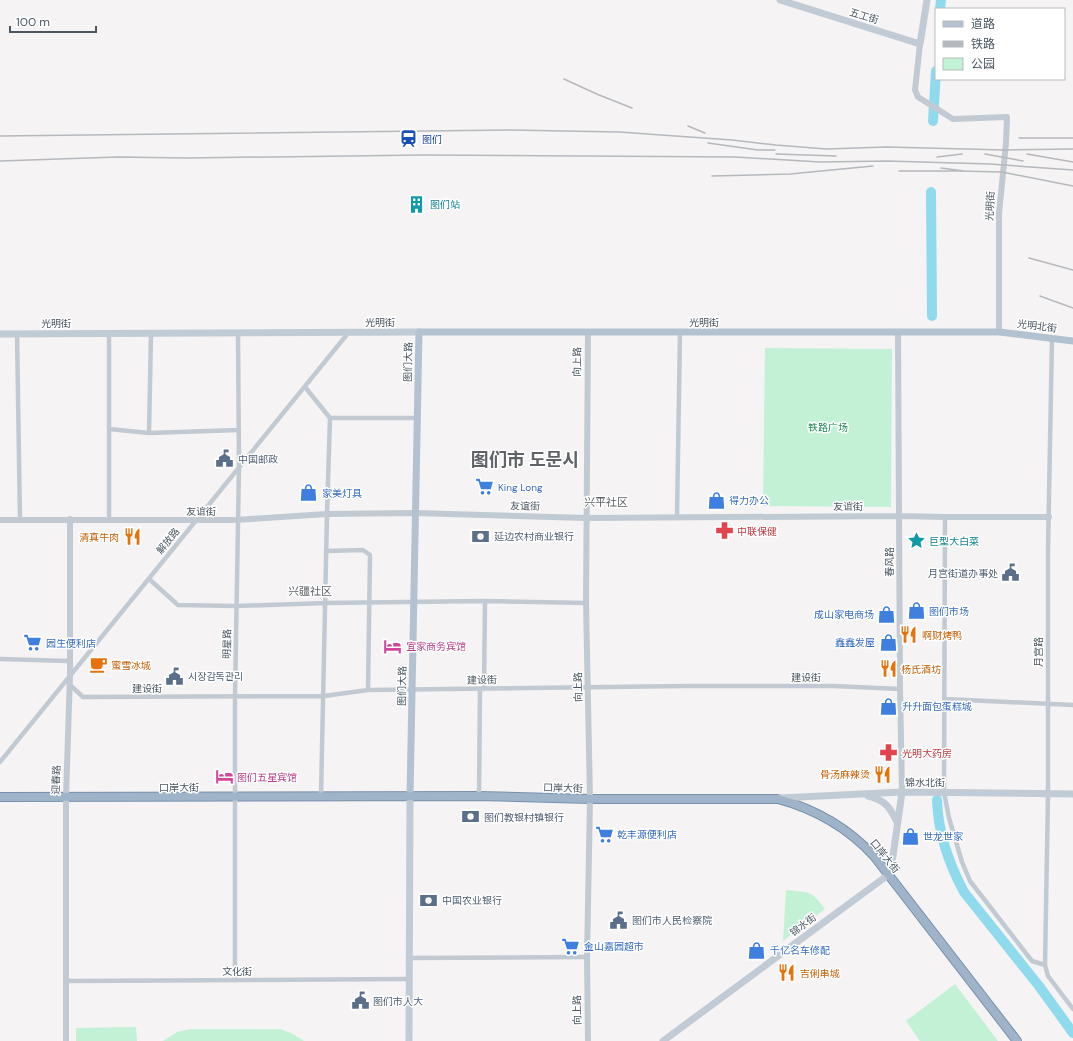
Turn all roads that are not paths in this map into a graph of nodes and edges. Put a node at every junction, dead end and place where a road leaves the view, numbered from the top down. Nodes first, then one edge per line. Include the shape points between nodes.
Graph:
1 (780, 0) edge
2 (927, 0) edge
3 (920, 44) junction
4 (349, 332) junction
5 (419, 332) junction
6 (588, 332) junction
7 (680, 332) junction
8 (898, 332) junction
9 (999, 332) junction
10 (110, 333) junction
11 (151, 333) junction
12 (238, 333) junction
13 (0, 334) edge
14 (18, 334) junction
15 (1052, 338) junction
16 (1073, 341) edge
17 (304, 387) junction
18 (330, 418) junction
19 (417, 418) junction
20 (109, 429) junction
21 (239, 430) junction
22 (150, 433) junction
23 (239, 466) junction
24 (415, 513) junction
25 (326, 514) junction
26 (677, 516) junction
27 (899, 516) junction
28 (1049, 517) junction
29 (586, 518) junction
30 (945, 518) junction
31 (70, 519) junction
32 (109, 519) junction
33 (0, 520) edge
34 (20, 520) junction
35 (238, 520) junction
36 (196, 521) junction
37 (326, 551) junction
38 (149, 579) junction
39 (485, 601) junction
40 (370, 602) junction
41 (414, 602) junction
42 (325, 603) junction
43 (586, 603) junction
44 (237, 606) junction
45 (0, 659) edge
46 (69, 660) junction
47 (70, 675) junction
48 (70, 684) junction
49 (588, 688) junction
50 (482, 689) junction
51 (900, 689) junction
52 (368, 690) junction
53 (412, 690) junction
54 (324, 696) junction
55 (235, 697) junction
56 (945, 699) junction
57 (1047, 704) junction
58 (1073, 705) edge
59 (0, 762) edge
60 (902, 792) junction
61 (944, 792) junction
62 (858, 794) junction
63 (1048, 794) junction
64 (1073, 794) edge
65 (322, 796) junction
66 (410, 796) junction
67 (479, 796) junction
68 (0, 797) edge
69 (66, 797) junction
70 (236, 797) junction
71 (778, 798) junction
72 (590, 799) junction
73 (897, 823) junction
74 (888, 874) junction
75 (587, 957) junction
76 (409, 958) junction
77 (1045, 965) junction
78 (409, 979) junction
79 (235, 980) junction
80 (66, 981) junction
81 (1073, 1009) edge
82 (66, 1041) edge
83 (408, 1041) edge
84 (588, 1041) edge
85 (663, 1041) edge
86 (1017, 1041) edge

1 - 3 main road, 五工街
2 - 3 main road, 光明街
3 - 9 street, 光明街 via 915,90 918,97 953,119 1007,116 999,214
4 - 5 main road, 光明街
4 - 12 main road, 光明街
4 - 17 street, 解放路
5 - 6 main road, 光明街
5 - 19 main road, 图们大路
6 - 7 main road, 光明街
6 - 29 street, 向上路
7 - 8 main road, 光明街
7 - 26 street
8 - 9 main road, 光明街
8 - 27 street, 春风路
9 - 15 main road, 光明北街
10 - 11 main road, 光明街
10 - 14 main road, 光明街
10 - 20 street
11 - 12 main road, 光明街
11 - 22 street
12 - 21 street, 明星路
13 - 14 main road, 光明街
14 - 34 street
15 - 16 main road, 光明北街
15 - 28 street, 月宫路
17 - 18 street
17 - 23 street, 解放路
18 - 19 street
18 - 25 street
19 - 24 main road, 图们大路
20 - 22 street
20 - 32 street
21 - 22 street
21 - 23 street, 明星路
23 - 35 street, 明星路
23 - 36 street, 解放路
24 - 25 street, 友谊街
24 - 29 street, 友谊街
24 - 41 main road, 图们大路
25 - 35 street, 友谊街
25 - 37 street
26 - 27 street, 友谊街
26 - 29 street, 友谊街
27 - 30 street, 友谊街
27 - 51 street, 春风路
28 - 30 street, 友谊街
28 - 57 street, 月宫路
29 - 43 street, 向上路
30 - 56 street
31 - 32 street, 友谊街
31 - 34 street, 友谊街
31 - 46 street, 迎春路
32 - 36 street, 友谊街
33 - 34 street, 友谊街
35 - 36 street, 友谊街
35 - 44 street, 明星路
36 - 38 street, 解放路
37 - 40 street via 363,550 370,555
37 - 42 street
38 - 44 street via 178,605
38 - 47 street, 解放路
39 - 41 street
39 - 43 street
39 - 50 street
40 - 41 street
40 - 42 street
40 - 52 street
41 - 53 main road, 图们大路
42 - 44 street
42 - 54 street
43 - 49 street, 向上路
44 - 55 street, 明星路
45 - 46 street
46 - 47 street, 迎春路
47 - 48 street, 迎春路
47 - 59 street, 解放路
48 - 55 street, 建设街 via 83,697
48 - 69 street, 迎春路
49 - 50 street, 建设街
49 - 51 street, 建设街 via 834,686
49 - 72 street, 向上路
50 - 53 street, 建设街
50 - 67 street
51 - 60 street, 春风路
52 - 53 street, 建设街
52 - 54 street, 建设街
53 - 66 main road, 图们大路
54 - 55 street, 建设街
54 - 65 street
55 - 70 street, 明星路
56 - 57 street
56 - 61 street
57 - 58 street
57 - 63 street, 月宫路
60 - 61 main road, 锦水北街
60 - 62 main road, 锦水北街
60 - 73 main road
61 - 63 main road, 锦水北街
61 - 77 street via 949,818 970,881 1032,961
62 - 71 main road, 锦水北街
62 - 73 main road via 879,799 889,807
63 - 64 main road, 锦水北街
63 - 77 street, 月宫路
65 - 66 highway, 口岸大街
65 - 70 highway, 口岸大街
66 - 67 highway, 口岸大街
66 - 76 main road, 图们大路
67 - 72 highway, 口岸大街
68 - 69 highway, 口岸大街
69 - 70 highway, 口岸大街
69 - 80 street, 迎春路
70 - 79 street, 明星路
71 - 72 highway, 口岸大街
71 - 74 highway, 口岸大街 via 812,811 852,834
72 - 75 street, 向上路
73 - 74 main road
74 - 85 main road, 锦水街
74 - 86 highway, 口岸大街
75 - 76 street
75 - 84 street, 向上路
76 - 78 main road, 图们大路
77 - 81 street via 1048,976
78 - 79 street, 文化街
78 - 83 main road, 图们大路
79 - 80 street, 文化街
80 - 82 street, 迎春路

